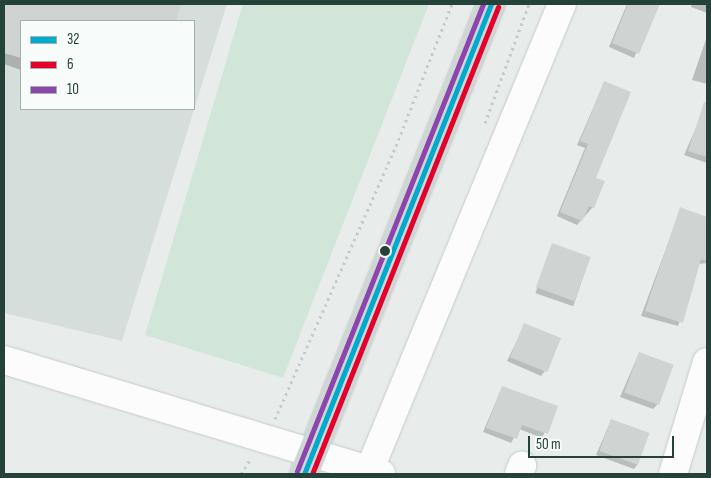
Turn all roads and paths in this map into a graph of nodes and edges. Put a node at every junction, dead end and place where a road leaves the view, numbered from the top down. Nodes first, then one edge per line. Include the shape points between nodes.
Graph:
1 (452, 4) edge
2 (491, 4) edge
3 (562, 4) edge
4 (4, 360) edge
5 (707, 362) edge
6 (263, 440) junction
7 (307, 465) edge
8 (375, 473) edge
9 (240, 474) edge
10 (673, 474) edge

1 - 6 path via 396,146 285,402
2 - 7 main road
3 - 8 street
4 - 6 street
5 - 10 street
6 - 7 street
6 - 9 path
7 - 8 street

